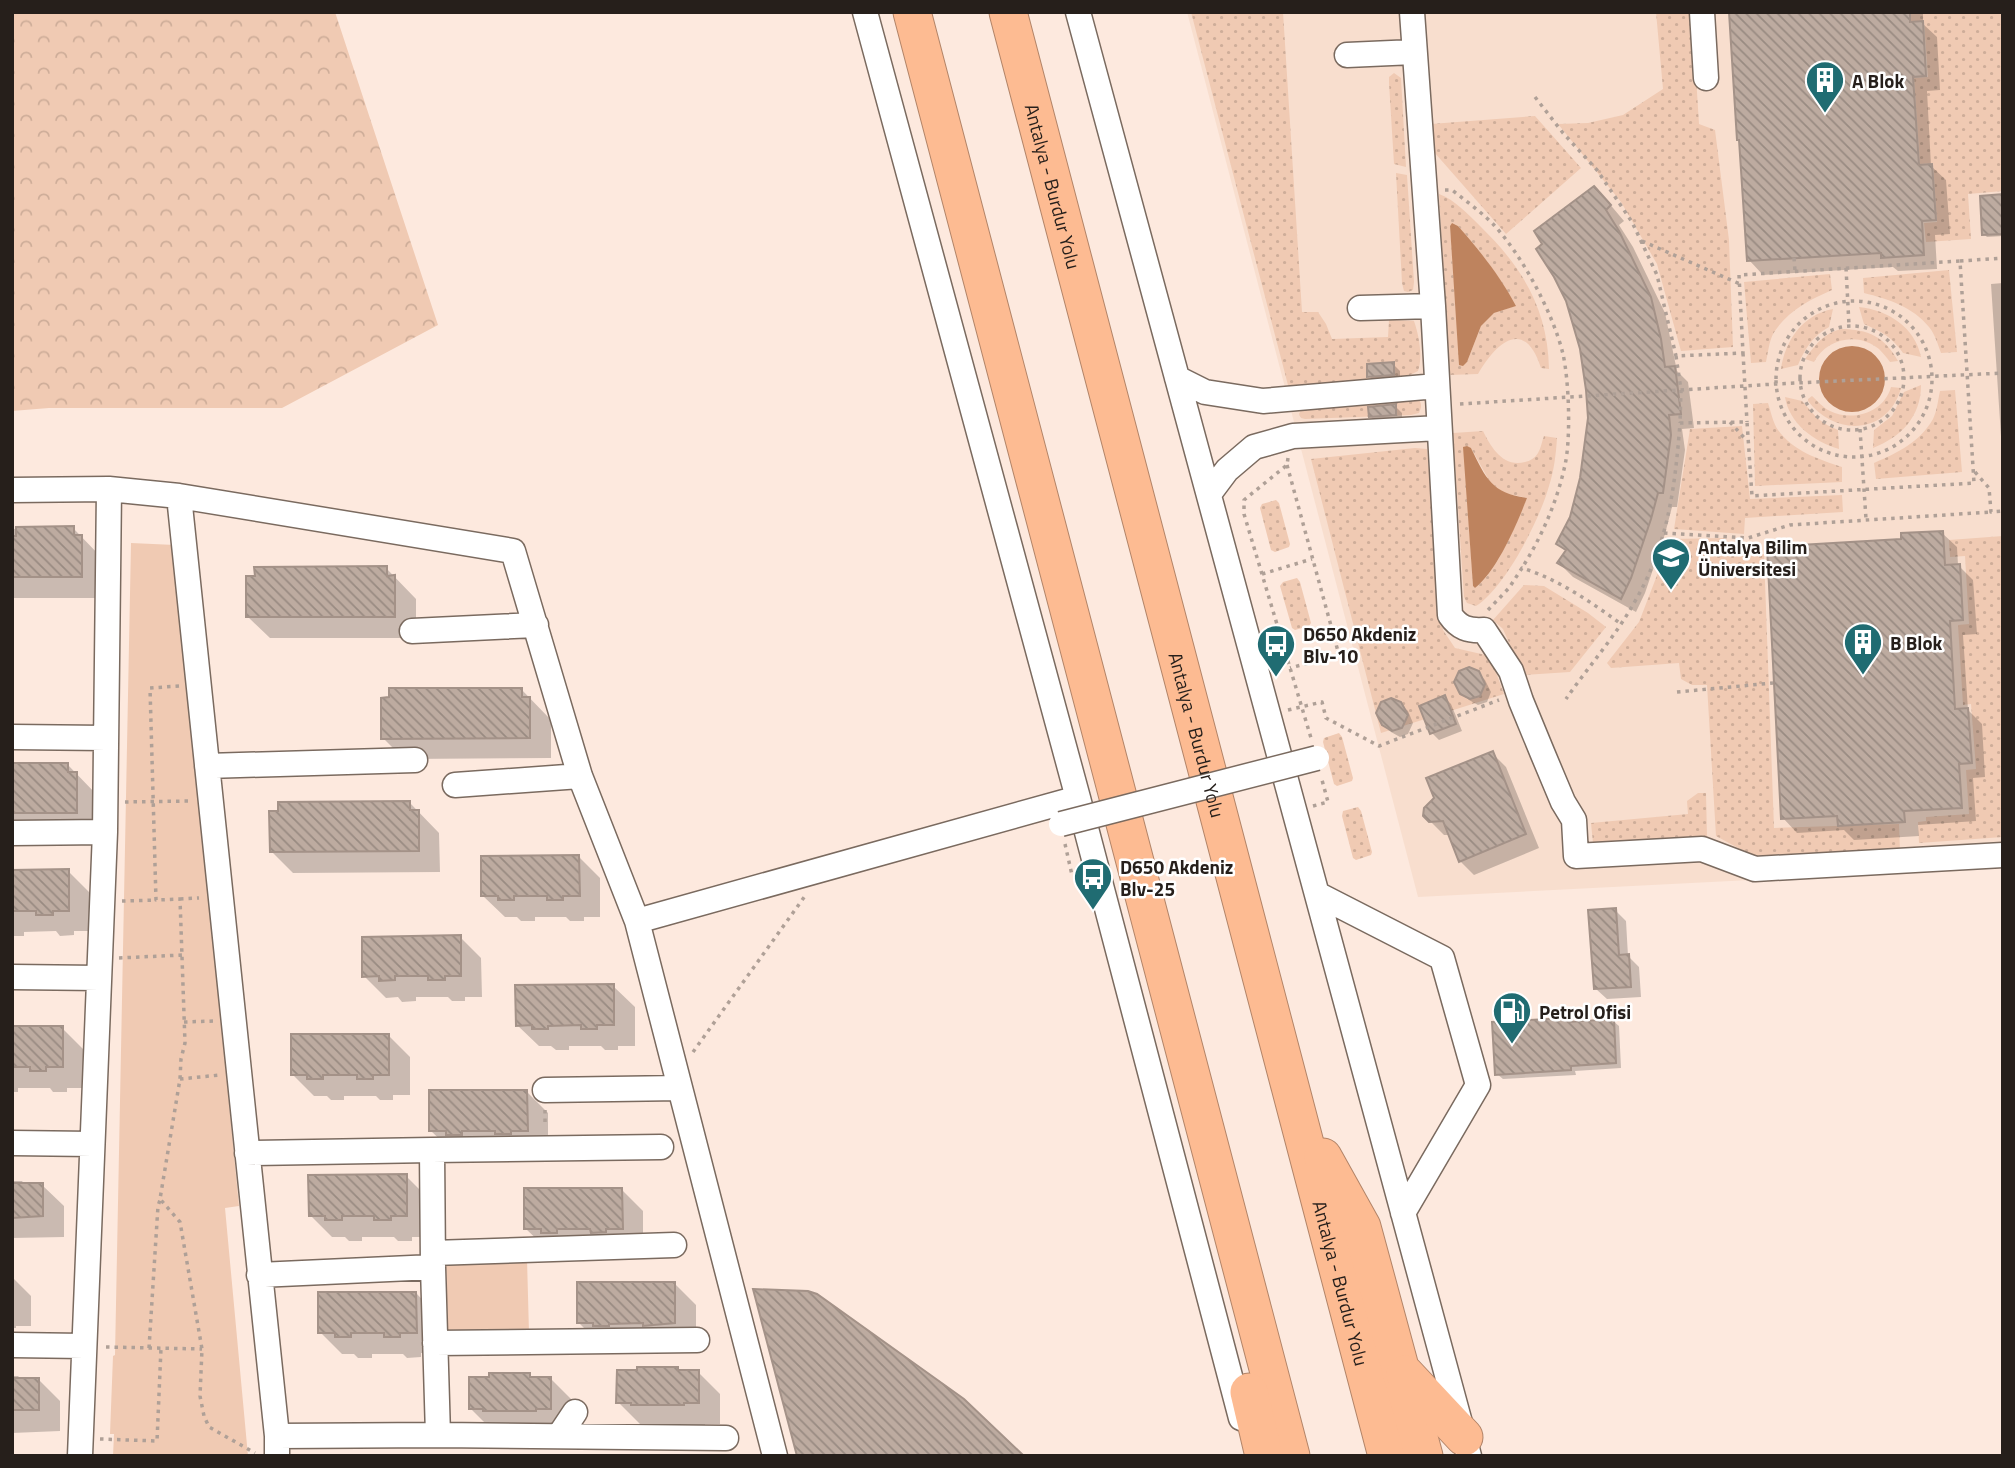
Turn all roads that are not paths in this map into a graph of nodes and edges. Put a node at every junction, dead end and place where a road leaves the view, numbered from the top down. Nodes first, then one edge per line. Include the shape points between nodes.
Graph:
1 (865, 12) edge
2 (912, 12) edge
3 (1008, 12) edge
4 (1078, 12) edge
5 (1412, 12) edge
6 (1702, 12) edge
7 (1414, 52) junction
8 (1347, 55) dead end
9 (1706, 78) dead end
10 (1433, 306) junction
11 (1360, 308) dead end
12 (1177, 379) junction
13 (1438, 406) junction
14 (109, 489) junction
15 (12, 490) edge
16 (1209, 494) junction
17 (179, 496) junction
18 (536, 625) junction
19 (412, 631) dead end
20 (12, 737) edge
21 (106, 738) junction
22 (1317, 758) road end
23 (415, 760) dead end
24 (207, 766) junction
25 (580, 776) junction
26 (455, 785) dead end
27 (1078, 798) junction
28 (1061, 824) road end
29 (105, 832) junction
30 (12, 833) edge
31 (2003, 855) edge
32 (1140, 881) junction
33 (1317, 894) junction
34 (637, 921) junction
35 (99, 968) junction
36 (12, 977) edge
37 (679, 1082) junction
38 (545, 1090) road end
39 (1296, 1109) junction
40 (12, 1143) edge
41 (92, 1144) junction
42 (661, 1147) dead end
43 (432, 1150) junction
44 (247, 1153) junction
45 (1403, 1213) junction
46 (674, 1245) dead end
47 (433, 1260) junction
48 (259, 1275) junction
49 (697, 1340) dead end
50 (435, 1343) junction
51 (12, 1345) edge
52 (84, 1346) junction
53 (1401, 1370) junction
54 (575, 1412) dead end
55 (559, 1436) junction
56 (726, 1438) dead end
57 (443, 1442) edge
58 (277, 1446) edge
59 (602, 1446) edge
60 (80, 1447) edge
61 (1466, 1447) edge
62 (775, 1456) edge
63 (1251, 1456) edge
64 (1264, 1456) edge
65 (1291, 1456) edge
66 (1387, 1456) edge
67 (1424, 1456) edge

1 - 27 street
2 - 32 highway
3 - 39 highway, Antalya - Burdur Yolu
4 - 12 street
5 - 7 street
6 - 9 street
7 - 8 street
7 - 10 street
10 - 11 street
10 - 13 street
12 - 13 street via 1205,392 1263,401
12 - 16 street
13 - 16 street via 1254,447 1227,470
13 - 31 street via 1450,615 1472,631 1484,630 1511,671 1574,820 1576,856 1702,849 1755,869
14 - 15 street
14 - 17 street
14 - 21 street
16 - 33 street
17 - 18 street via 513,551
17 - 24 street
18 - 19 street
18 - 25 street
20 - 21 street
21 - 29 street
22 - 28 street, bridge
23 - 24 street
24 - 44 street
25 - 26 street
25 - 34 street
27 - 34 street
27 - 63 street
29 - 30 street
29 - 35 street
32 - 64 highway via 1150,973
32 - 65 highway
33 - 45 street
33 - 45 street via 1442,958 1478,1085
34 - 37 street
35 - 36 street
35 - 41 street
37 - 38 street
37 - 62 street
39 - 53 highway via 1362,1227
39 - 66 highway, Antalya - Burdur Yolu
40 - 41 street
41 - 52 street
42 - 43 street
43 - 44 street
43 - 47 street
44 - 48 street
45 - 61 street
46 - 47 street
47 - 48 street
47 - 50 street
48 - 58 street
49 - 50 street
50 - 57 street
51 - 52 street
52 - 60 street
53 - 61 highway
53 - 67 highway
54 - 55 street
55 - 57 street
55 - 59 street
56 - 59 street
57 - 58 street

